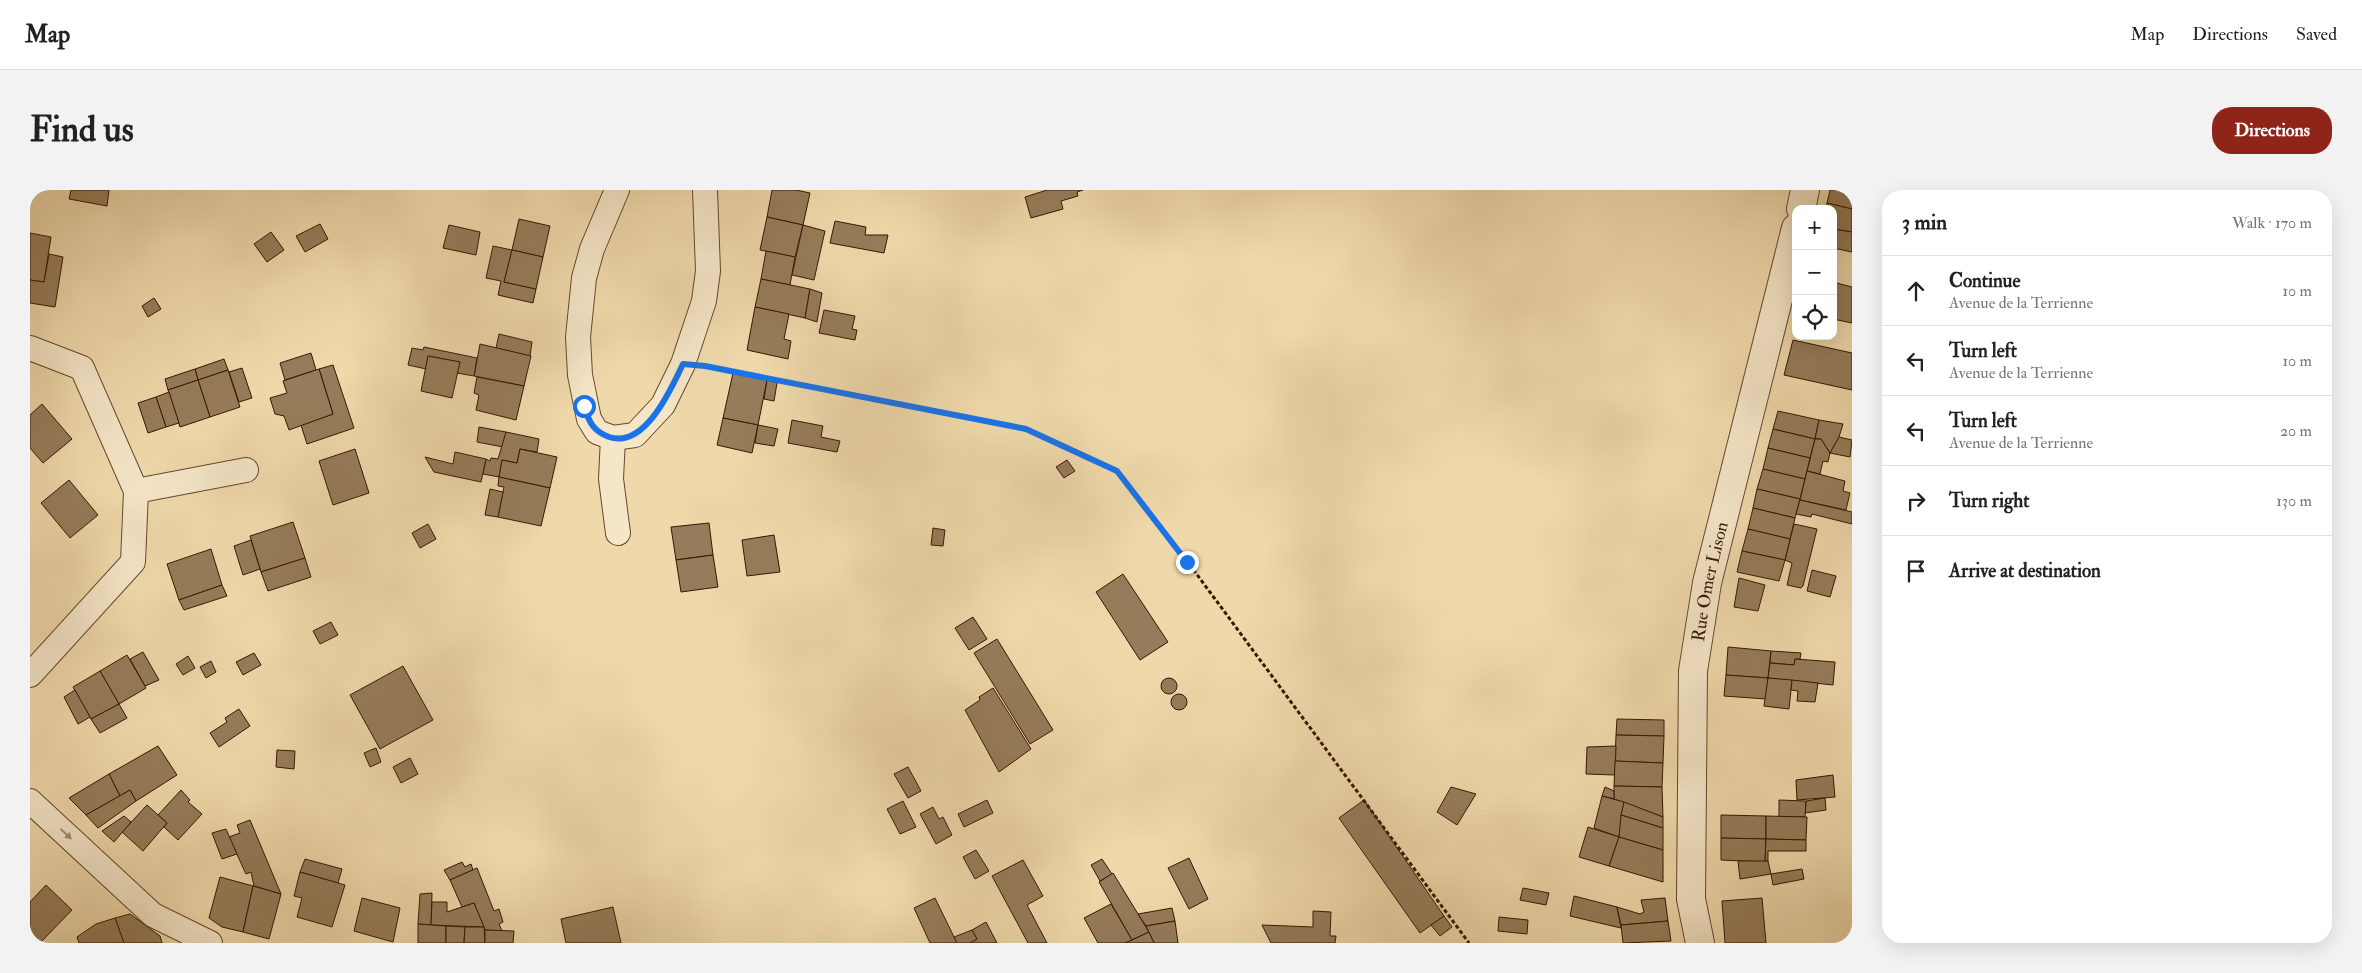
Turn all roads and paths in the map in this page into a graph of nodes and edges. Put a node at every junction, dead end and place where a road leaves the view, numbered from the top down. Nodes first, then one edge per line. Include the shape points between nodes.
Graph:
1 (617, 190) edge
2 (705, 190) edge
3 (1805, 190) edge
4 (1802, 205) edge
5 (1792, 244) edge
6 (30, 348) edge
7 (683, 364) junction
8 (612, 438) junction
9 (246, 470) dead end
10 (136, 491) junction
11 (618, 533) dead end
12 (30, 675) edge
13 (30, 801) edge
14 (210, 943) edge
15 (1469, 943) edge
16 (1700, 943) edge

1 - 8 street via 592,249 580,307 578,337 580,375 588,419 596,432
2 - 7 street via 708,271 704,301
3 - 4 street
5 - 16 street, Rue Omer Lison via 1707,582 1693,671 1690,899
6 - 10 street via 82,368
7 - 8 street via 663,405 635,435
7 - 15 path via 1026,429 1117,471
8 - 11 street via 611,479
9 - 10 street
10 - 12 street via 133,562
13 -> 14 street via 153,915

